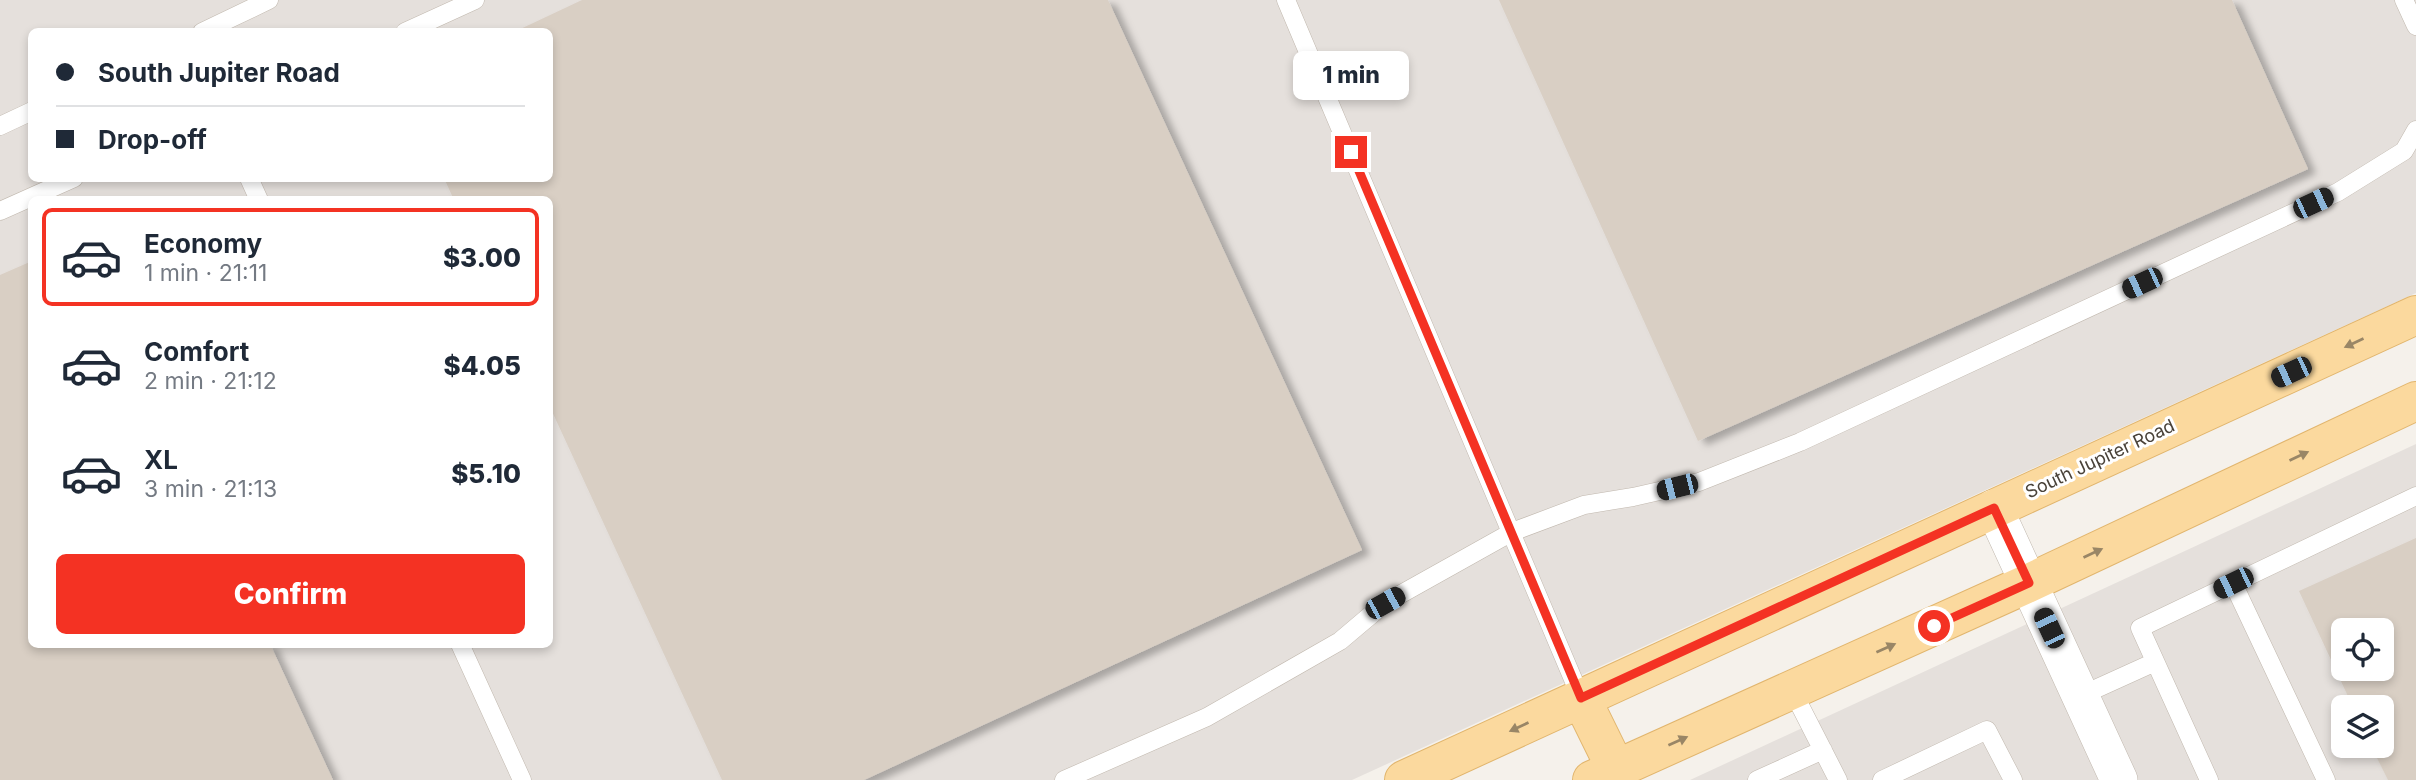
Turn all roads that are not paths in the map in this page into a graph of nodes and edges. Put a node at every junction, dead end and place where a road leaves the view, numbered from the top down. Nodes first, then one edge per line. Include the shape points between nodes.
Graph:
1 (269, 0) edge
2 (475, 0) edge
3 (1286, 0) edge
4 (2404, 0) edge
5 (2416, 26) edge
6 (210, 28) edge
7 (414, 28) edge
8 (28, 113) edge
9 (0, 126) edge
10 (2416, 130) edge
11 (65, 182) edge
12 (34, 196) edge
13 (28, 199) edge
14 (0, 211) edge
15 (2416, 315) edge
16 (2416, 401) edge
17 (2416, 496) edge
18 (1994, 508) junction
19 (1512, 532) junction
20 (2029, 583) junction
21 (2233, 583) junction
22 (462, 648) edge
23 (2155, 662) junction
24 (1792, 690) junction
25 (2080, 696) junction
26 (1581, 698) junction
27 (1823, 750) junction
28 (1610, 776) edge
29 (522, 780) edge
30 (1064, 780) edge
31 (1404, 780) edge
32 (1757, 780) edge
33 (1838, 780) edge
34 (1882, 780) edge
35 (2013, 780) edge
36 (2119, 780) edge
37 (2209, 780) edge
38 (2326, 780) edge

1 - 6 lane
2 - 7 lane
3 - 19 lane
4 - 5 lane
8 - 9 lane
10 - 19 lane via 2404,151 2338,191 1800,442 1699,482 1584,505
11 - 12 lane
13 - 14 lane
15 -> 18 main road, South Jupiter Road
20 -> 16 main road
17 - 21 lane
18 - 20 street
18 - 26 main road, South Jupiter Road
19 - 26 lane
19 - 30 lane via 1385,603 1340,641 1207,717
24 -> 20 main road
20 - 25 street
21 - 23 lane via 2140,628
21 - 38 lane
22 - 29 lane
23 - 25 lane
23 - 37 lane
24 - 27 lane
28 -> 24 main road
25 - 36 street
26 - 28 main road
26 -> 31 main road, South Jupiter Road
27 - 32 lane
27 - 33 lane
34 - 35 lane via 1987,730

